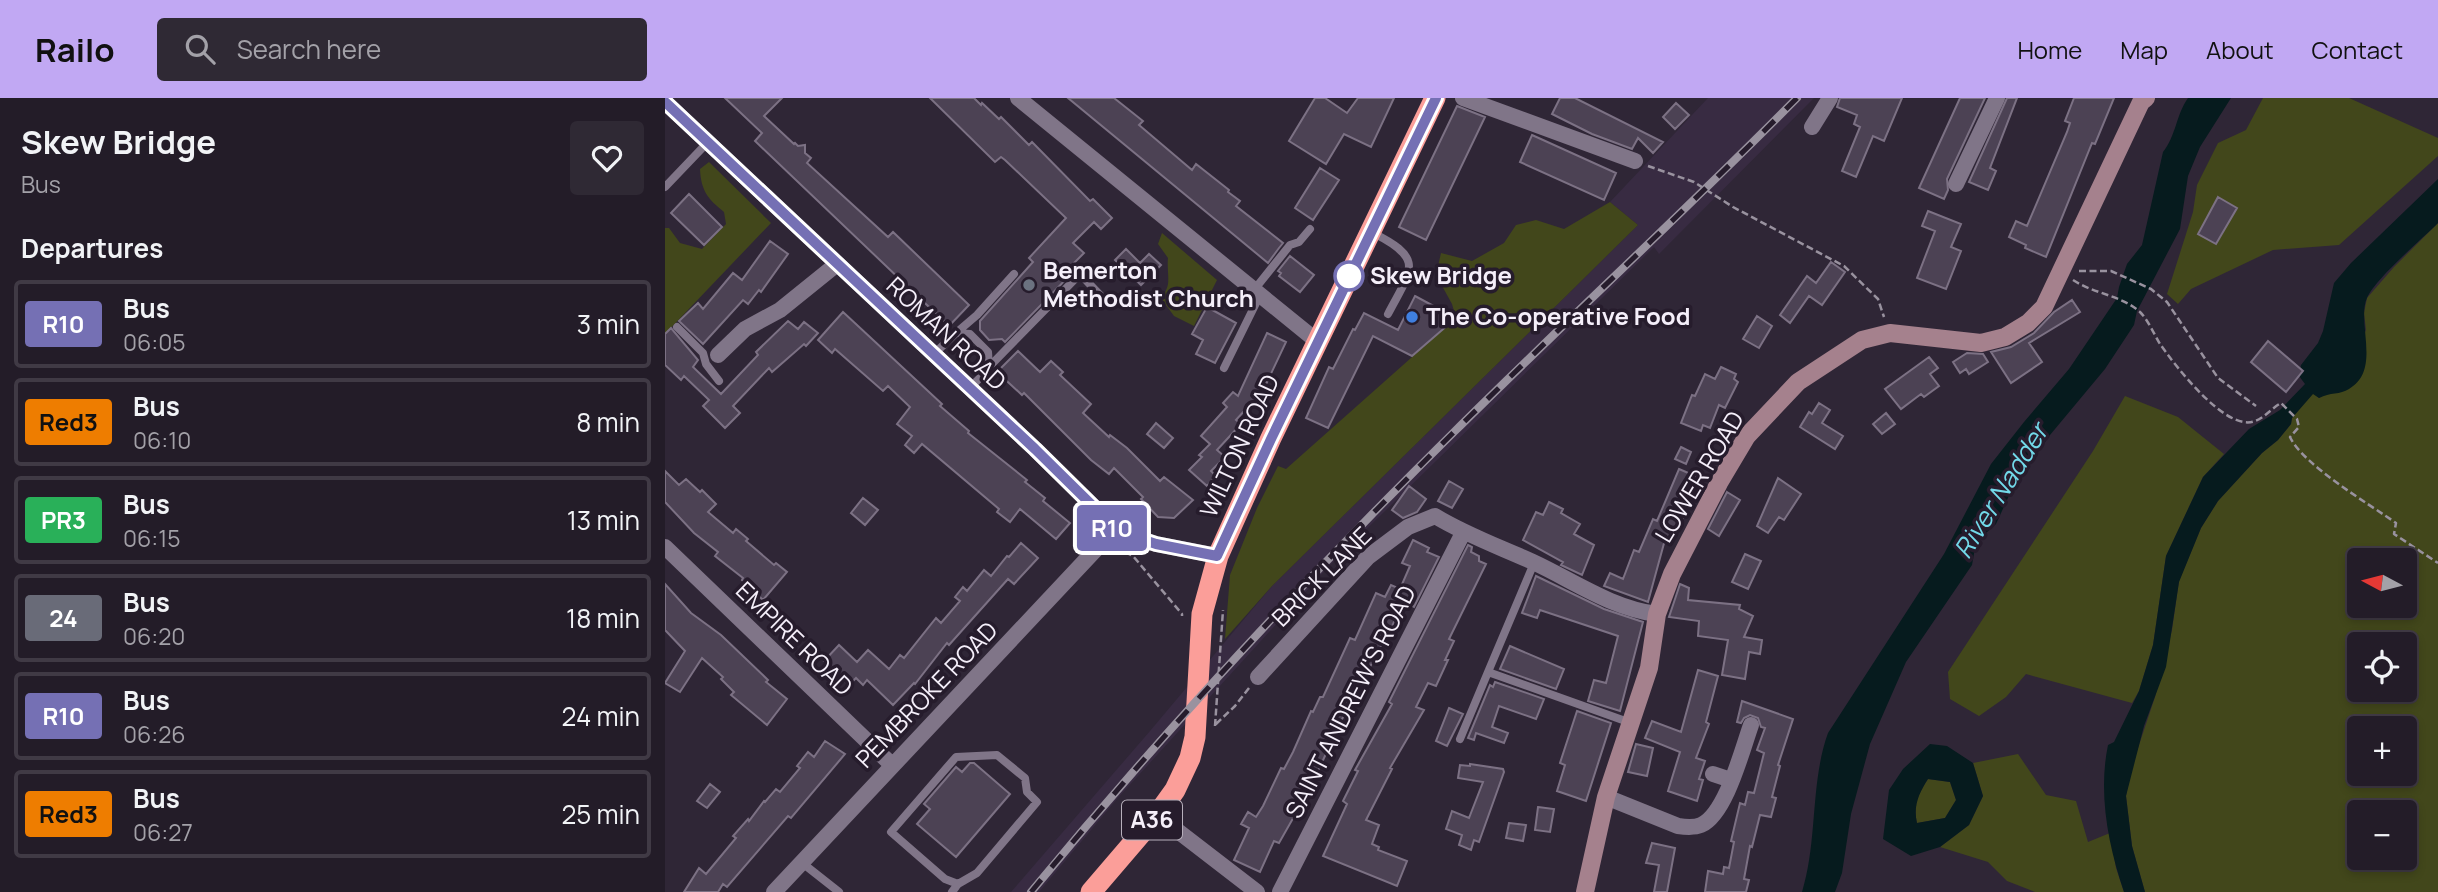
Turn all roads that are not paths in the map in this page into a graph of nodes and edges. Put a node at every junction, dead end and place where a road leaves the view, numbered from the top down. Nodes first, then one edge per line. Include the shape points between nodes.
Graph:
1 (1017, 98) edge
2 (1435, 98) edge
3 (1463, 98) edge
4 (1831, 98) edge
5 (1997, 98) edge
6 (2140, 99) edge
7 (665, 102) edge
8 (1812, 127) dead end
9 (708, 142) junction
10 (1635, 161) road end
11 (1956, 184) dead end
12 (665, 187) edge
13 (1310, 229) dead end
14 (1370, 232) junction
15 (837, 264) junction
16 (1014, 274) dead end
17 (1257, 293) junction
18 (1101, 296) dead end
19 (1388, 314) dead end
20 (677, 327) dead end
21 (956, 333) junction
22 (1318, 342) junction
23 (934, 354) junction
24 (712, 359) junction
25 (1224, 368) dead end
26 (988, 369) junction
27 (719, 381) dead end
28 (970, 388) junction
29 (1114, 530) junction
30 (1463, 533) junction
31 (665, 547) edge
32 (1217, 556) junction
33 (1534, 563) junction
34 (1657, 614) junction
35 (1488, 672) junction
36 (1258, 677) road end
37 (1631, 723) junction
38 (1751, 726) dead end
39 (1460, 738) dead end
40 (892, 765) junction
41 (1713, 774) dead end
42 (1731, 780) junction
43 (1606, 797) junction
44 (1157, 815) junction
45 (801, 862) junction
46 (958, 884) junction
47 (774, 892) edge
48 (839, 892) edge
49 (952, 892) edge
50 (1091, 892) edge
51 (1257, 892) edge
52 (1279, 892) edge
53 (1585, 892) edge

1 - 17 street
2 - 14 highway, WILTON ROAD / A36
3 - 10 street
4 - 8 street
5 - 11 street
6 - 34 street, LOWER ROAD via 2044,307 2005,337 1981,343 1889,333 1862,340 1798,382 1747,436 1672,574
7 - 9 street, ROMAN ROAD
9 - 12 lane
9 - 15 street, ROMAN ROAD
13 - 17 lane via 1290,245
14 - 19 lane via 1395,244 1410,263
14 - 22 highway, WILTON ROAD / A36
15 - 23 street, ROMAN ROAD
15 - 24 street via 780,310 745,329
16 - 21 lane
17 - 22 street
17 - 25 lane
18 - 26 lane via 1080,274
20 - 24 lane
21 - 23 lane
21 - 26 lane via 970,334 988,352
22 - 32 highway, WILTON ROAD / A36
23 - 28 street, ROMAN ROAD
24 - 27 lane
26 - 28 lane
28 - 29 street, ROMAN ROAD
29 - 32 street, ROMAN ROAD
29 - 40 street, PEMBROKE ROAD
30 - 33 street
30 - 36 street, BRICK LANE via 1435,516 1408,527 1368,557
30 - 52 street, SAINT ANDREW'S ROAD
31 - 40 street, EMPIRE ROAD
32 - 44 highway, WILTON ROAD / A36 via 1214,600 1200,629 1195,737 1175,790
33 - 34 street via 1613,603
33 - 35 lane
34 - 37 street, LOWER ROAD via 1649,668
35 - 37 lane
35 - 39 lane
37 - 43 street, LOWER ROAD
38 - 42 street
40 - 45 street, PEMBROKE ROAD
41 - 42 street
42 - 43 street via 1717,811 1701,825 1686,827
43 - 53 street, LOWER ROAD
44 - 50 highway, WILTON ROAD / A36
44 - 51 street
45 - 47 street, PEMBROKE ROAD
45 - 48 lane
46 - 46 lane via 977,873 1037,802 1027,792 1025,778 997,755 956,757 891,832 945,879
46 - 49 lane

